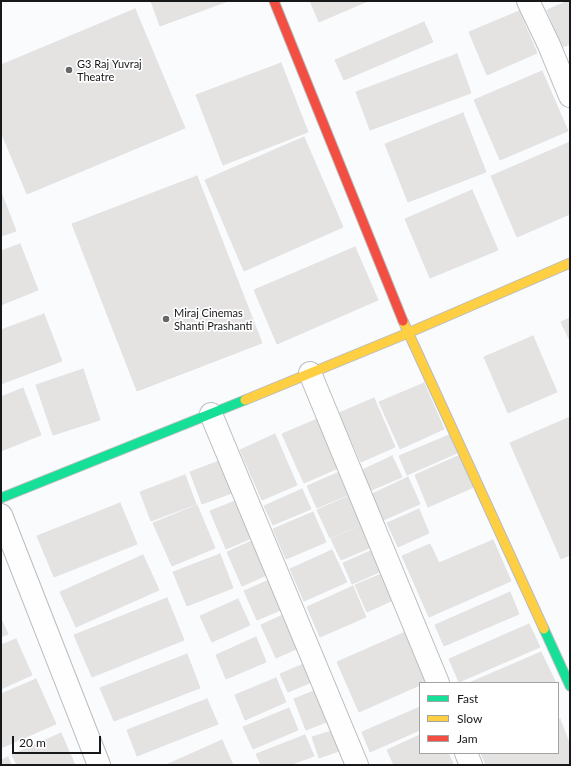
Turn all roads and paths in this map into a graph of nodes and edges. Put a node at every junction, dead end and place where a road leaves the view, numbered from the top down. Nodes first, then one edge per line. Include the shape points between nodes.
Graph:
1 (274, 1) edge
2 (528, 1) edge
3 (570, 96) edge
4 (570, 263) edge
5 (408, 332) junction
6 (310, 373) junction
7 (210, 414) junction
8 (1, 498) edge
9 (1, 515) edge
10 (438, 682) edge
11 (570, 686) edge
12 (466, 754) edge
13 (99, 765) edge
14 (357, 765) edge
15 (471, 765) edge

1 - 5 street
2 - 3 street
4 - 5 street
5 - 6 street
5 - 11 street
6 - 7 street
6 - 10 street
7 - 8 street
7 - 14 street
9 - 13 street
12 - 15 street

